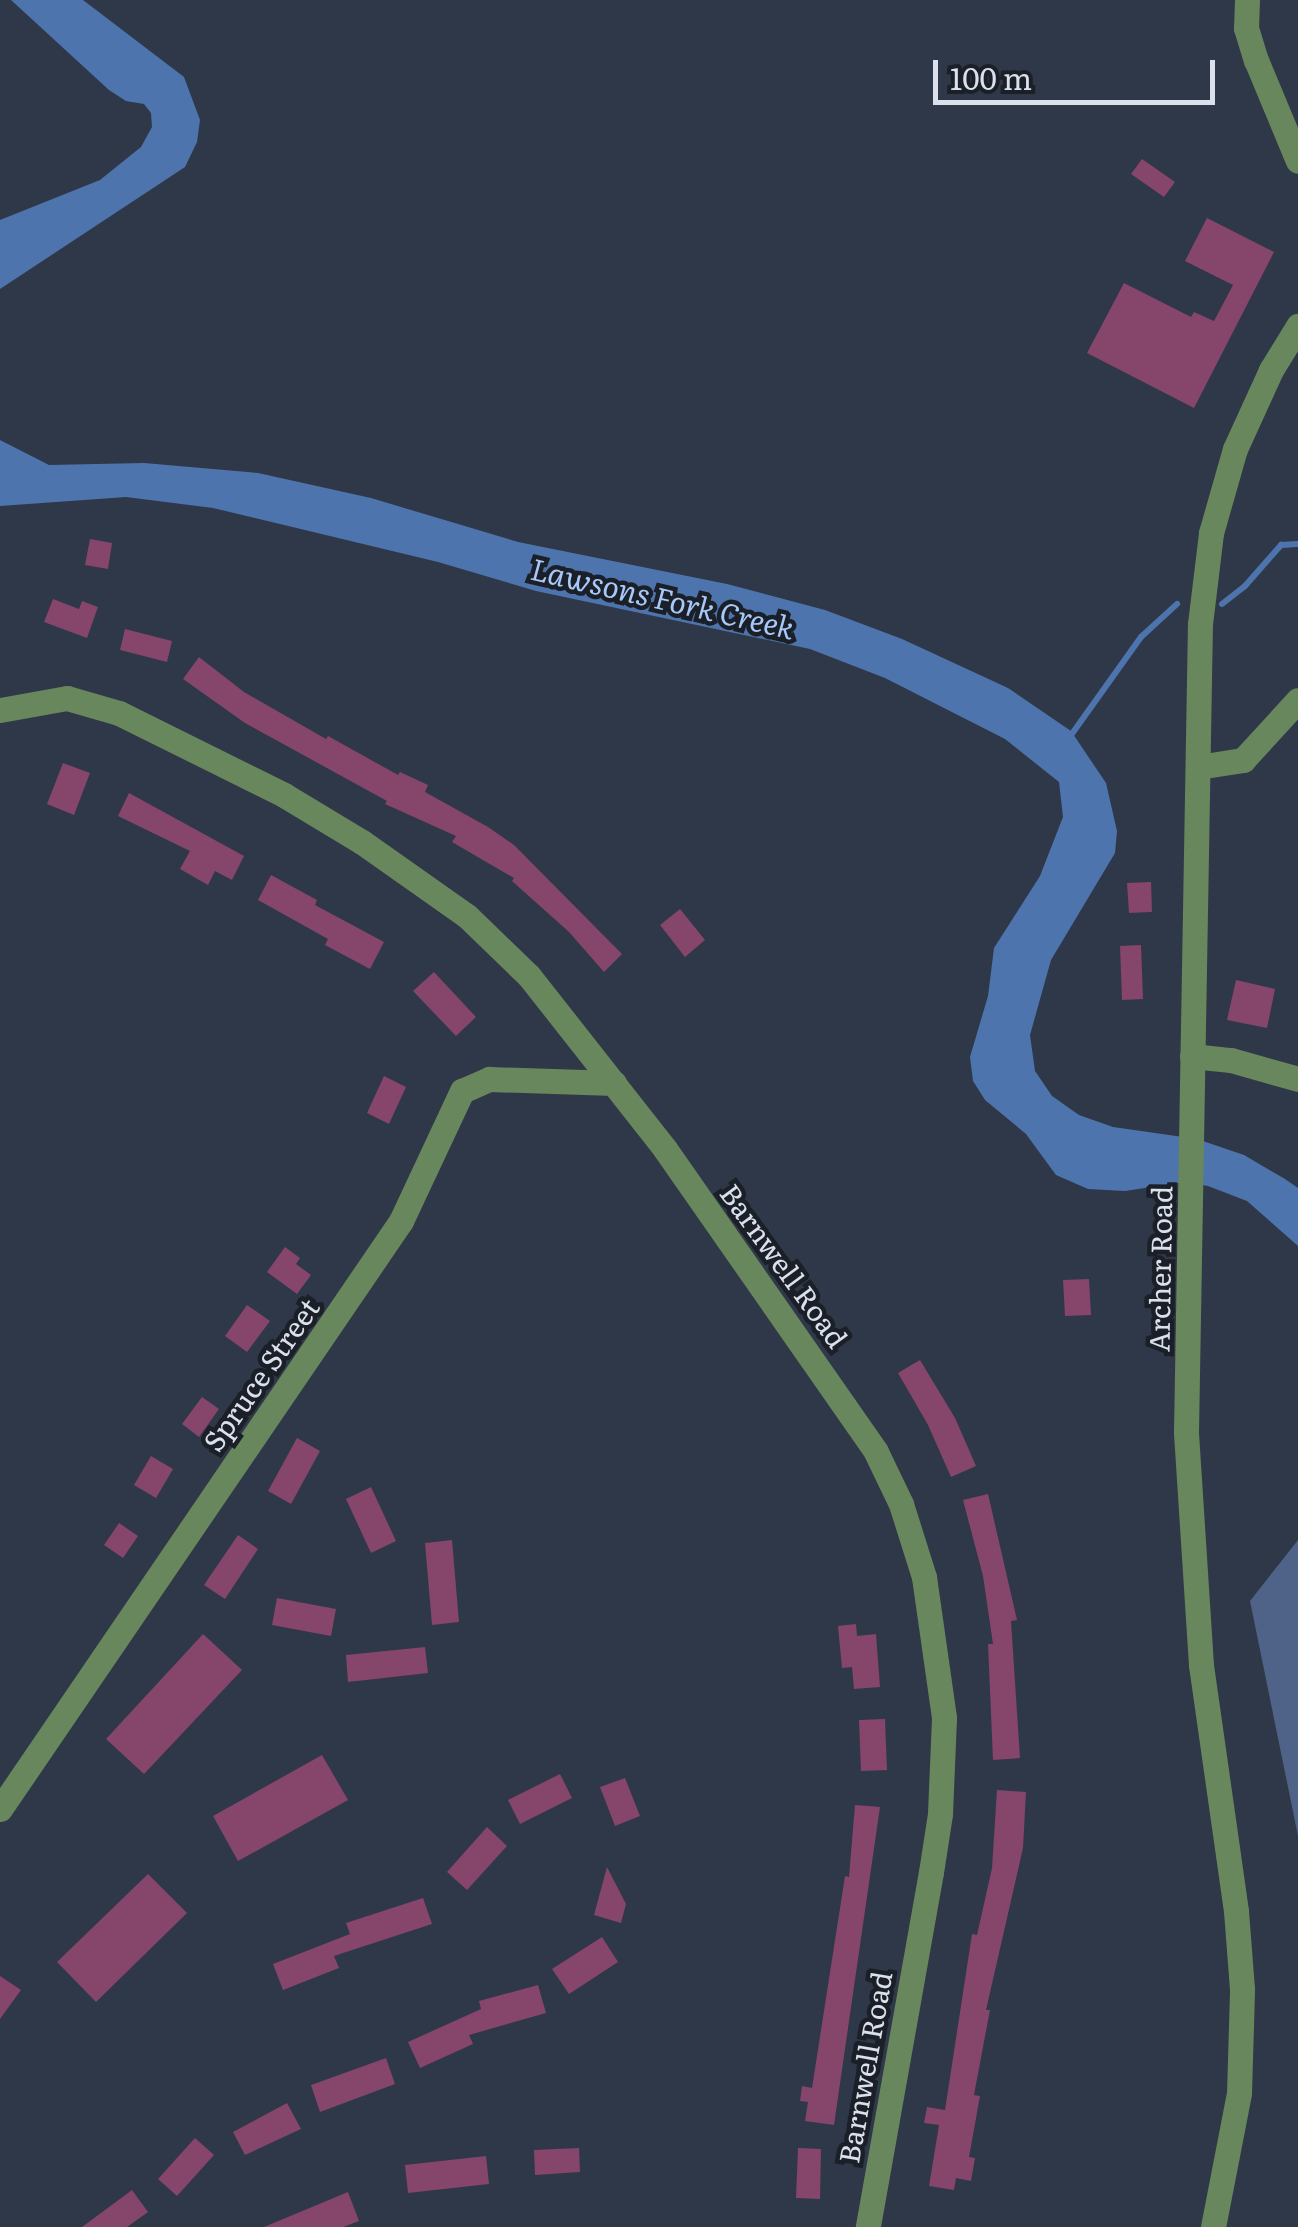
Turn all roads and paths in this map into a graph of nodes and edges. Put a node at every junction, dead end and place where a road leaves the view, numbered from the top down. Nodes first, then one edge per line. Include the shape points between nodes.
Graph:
1 (1247, 0) edge
2 (1298, 161) edge
3 (1298, 326) edge
4 (1298, 700) edge
5 (0, 710) edge
6 (1198, 767) junction
7 (1192, 1056) junction
8 (1298, 1079) edge
9 (614, 1083) junction
10 (0, 1809) edge
11 (868, 2227) edge
12 (1213, 2227) edge

1 - 2 street via 1246,28 1256,60
3 - 6 street, Archer Road via 1252,408 1211,533 1200,624
4 - 6 street via 1242,760
5 - 9 street, Barnwell Road via 67,698 119,713 214,757 362,842 499,944
6 - 7 street, Archer Road
7 - 8 street
7 - 12 street, Archer Road via 1190,1549 1242,1989 1239,2093
9 - 10 street, Spruce Street via 490,1079 462,1090 401,1221
9 - 11 street, Barnwell Road via 849,1407 895,1491 924,1577 942,1687 940,1814

